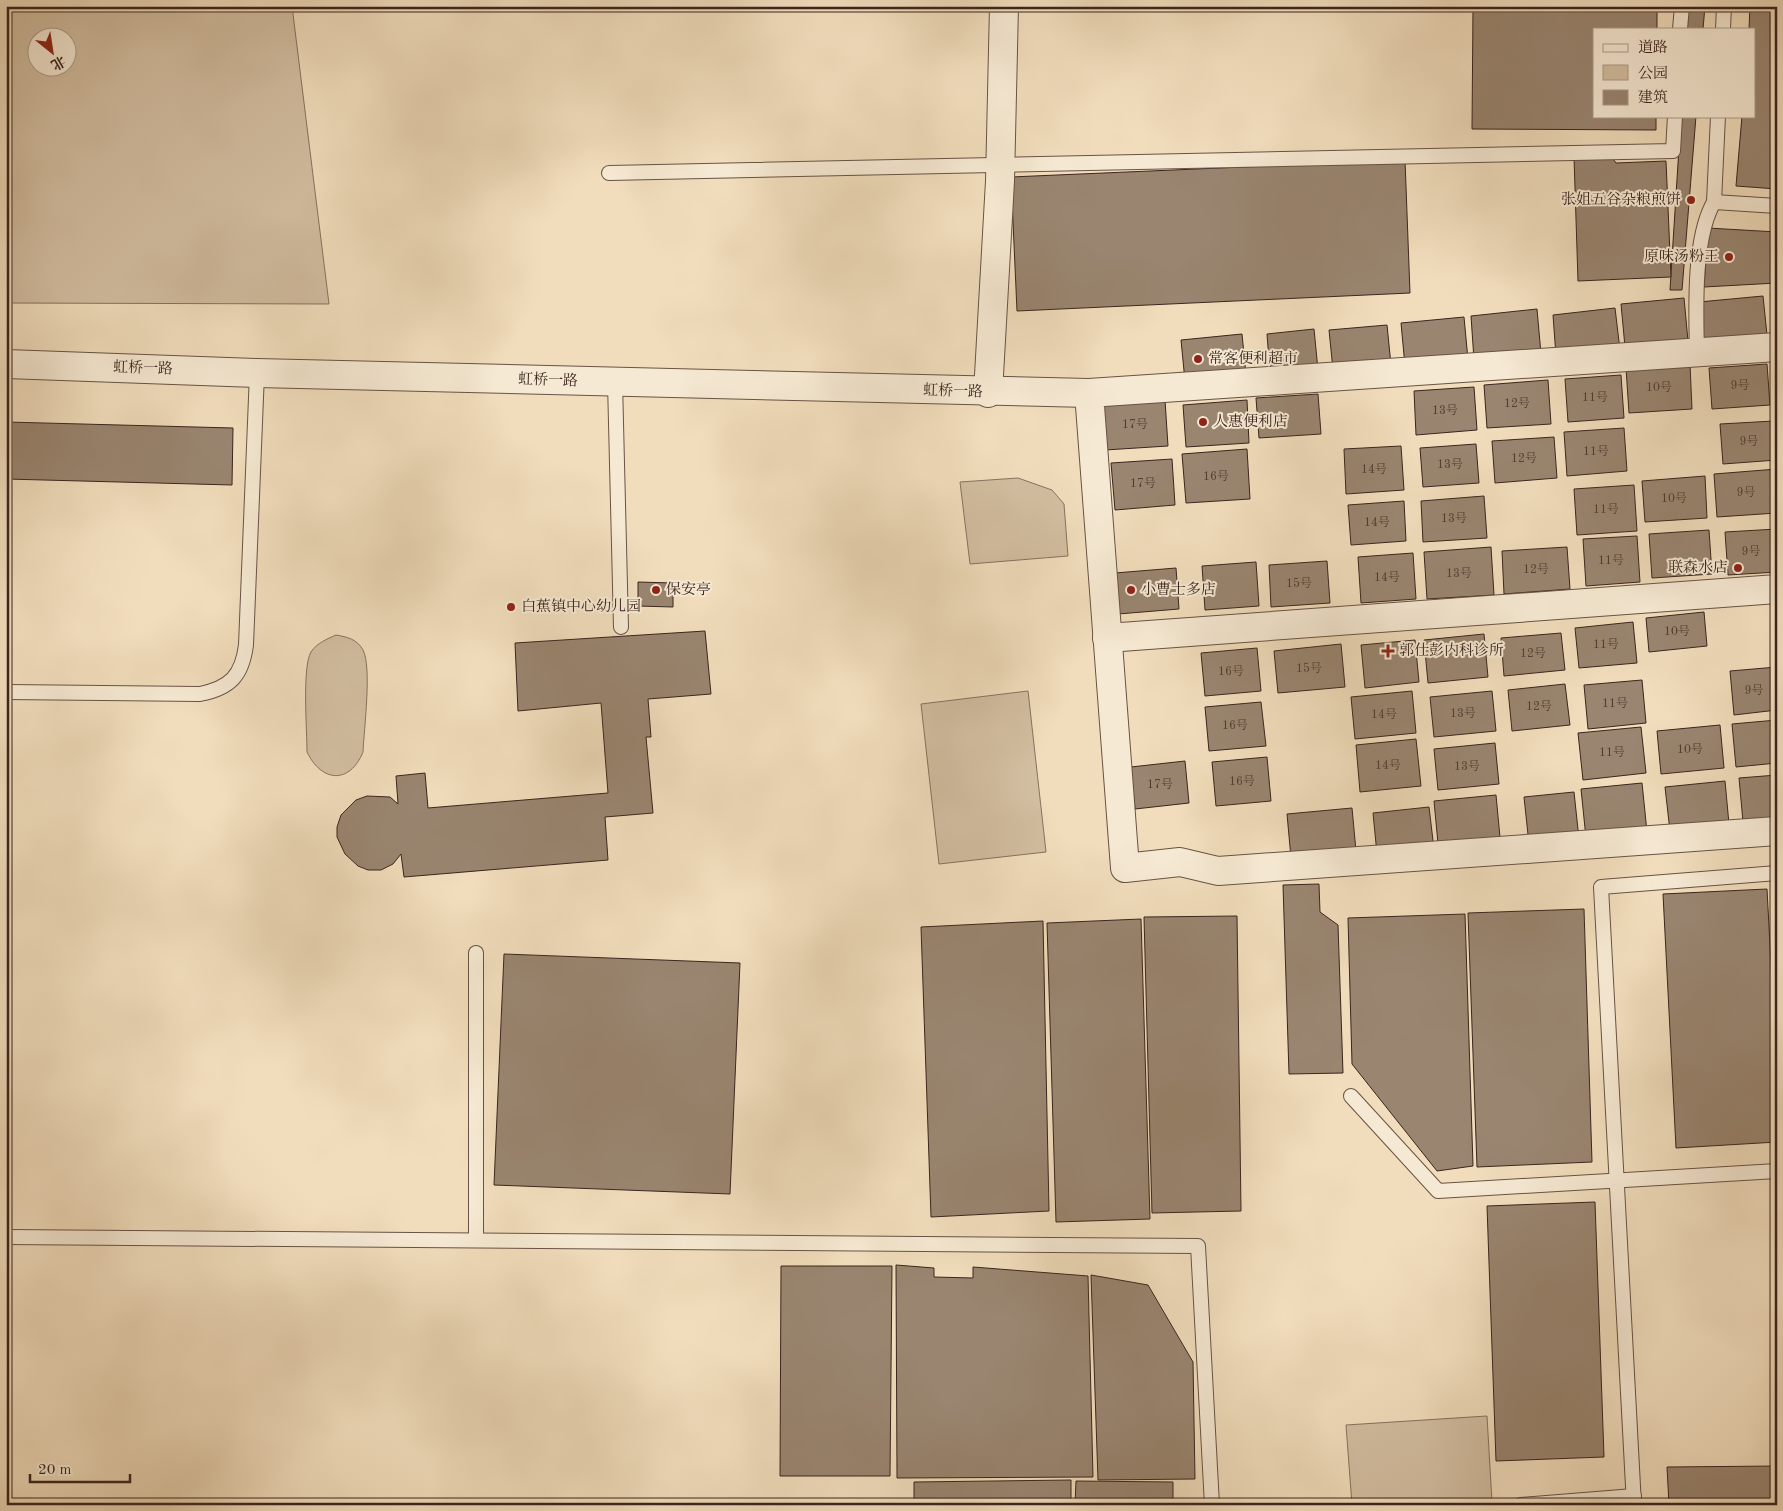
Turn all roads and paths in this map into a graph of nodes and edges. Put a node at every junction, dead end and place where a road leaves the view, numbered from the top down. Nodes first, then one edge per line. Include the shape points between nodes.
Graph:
1 (1004, 6) edge
2 (1682, 6) edge
3 (1724, 6) edge
4 (1680, 28) edge
5 (1723, 28) edge
6 (1675, 118) edge
7 (1718, 118) edge
8 (1000, 164) junction
9 (609, 173) dead end
10 (1714, 202) junction
11 (1777, 206) edge
12 (1777, 348) edge
13 (1697, 353) junction
14 (6, 364) edge
15 (257, 373) junction
16 (616, 382) junction
17 (988, 393) junction
18 (1089, 394) junction
19 (1777, 589) edge
20 (621, 627) dead end
21 (1107, 638) junction
22 (6, 692) edge
23 (1777, 831) edge
24 (1777, 872) edge
25 (476, 953) dead end
26 (1351, 1096) dead end
27 (1777, 1170) edge
28 (1617, 1179) junction
29 (6, 1237) edge
30 (476, 1240) junction
31 (1634, 1500) edge
32 (1212, 1505) edge
33 (1521, 1505) edge

1 - 8 street
2 - 4 lane
3 - 5 lane
6 - 8 lane via 1673,151
7 - 10 lane
8 - 9 lane
8 - 17 street
10 - 11 lane
10 - 13 lane via 1706,215 1695,290
12 - 13 street, 虹桥一路
13 - 18 street, 虹桥一路
14 - 15 street, 虹桥一路
15 - 16 street, 虹桥一路
15 - 22 lane via 246,645 238,673 221,688 200,694
16 - 17 street, 虹桥一路
16 - 20 lane
17 - 18 street, 虹桥一路
18 - 21 street
19 - 21 street
21 - 23 street via 1124,868 1180,862 1218,871
24 - 28 lane via 1601,886
25 - 30 lane
26 - 28 lane via 1438,1191
27 - 28 lane
28 - 31 lane
29 - 30 lane
30 - 32 lane via 1198,1246
31 - 33 lane

